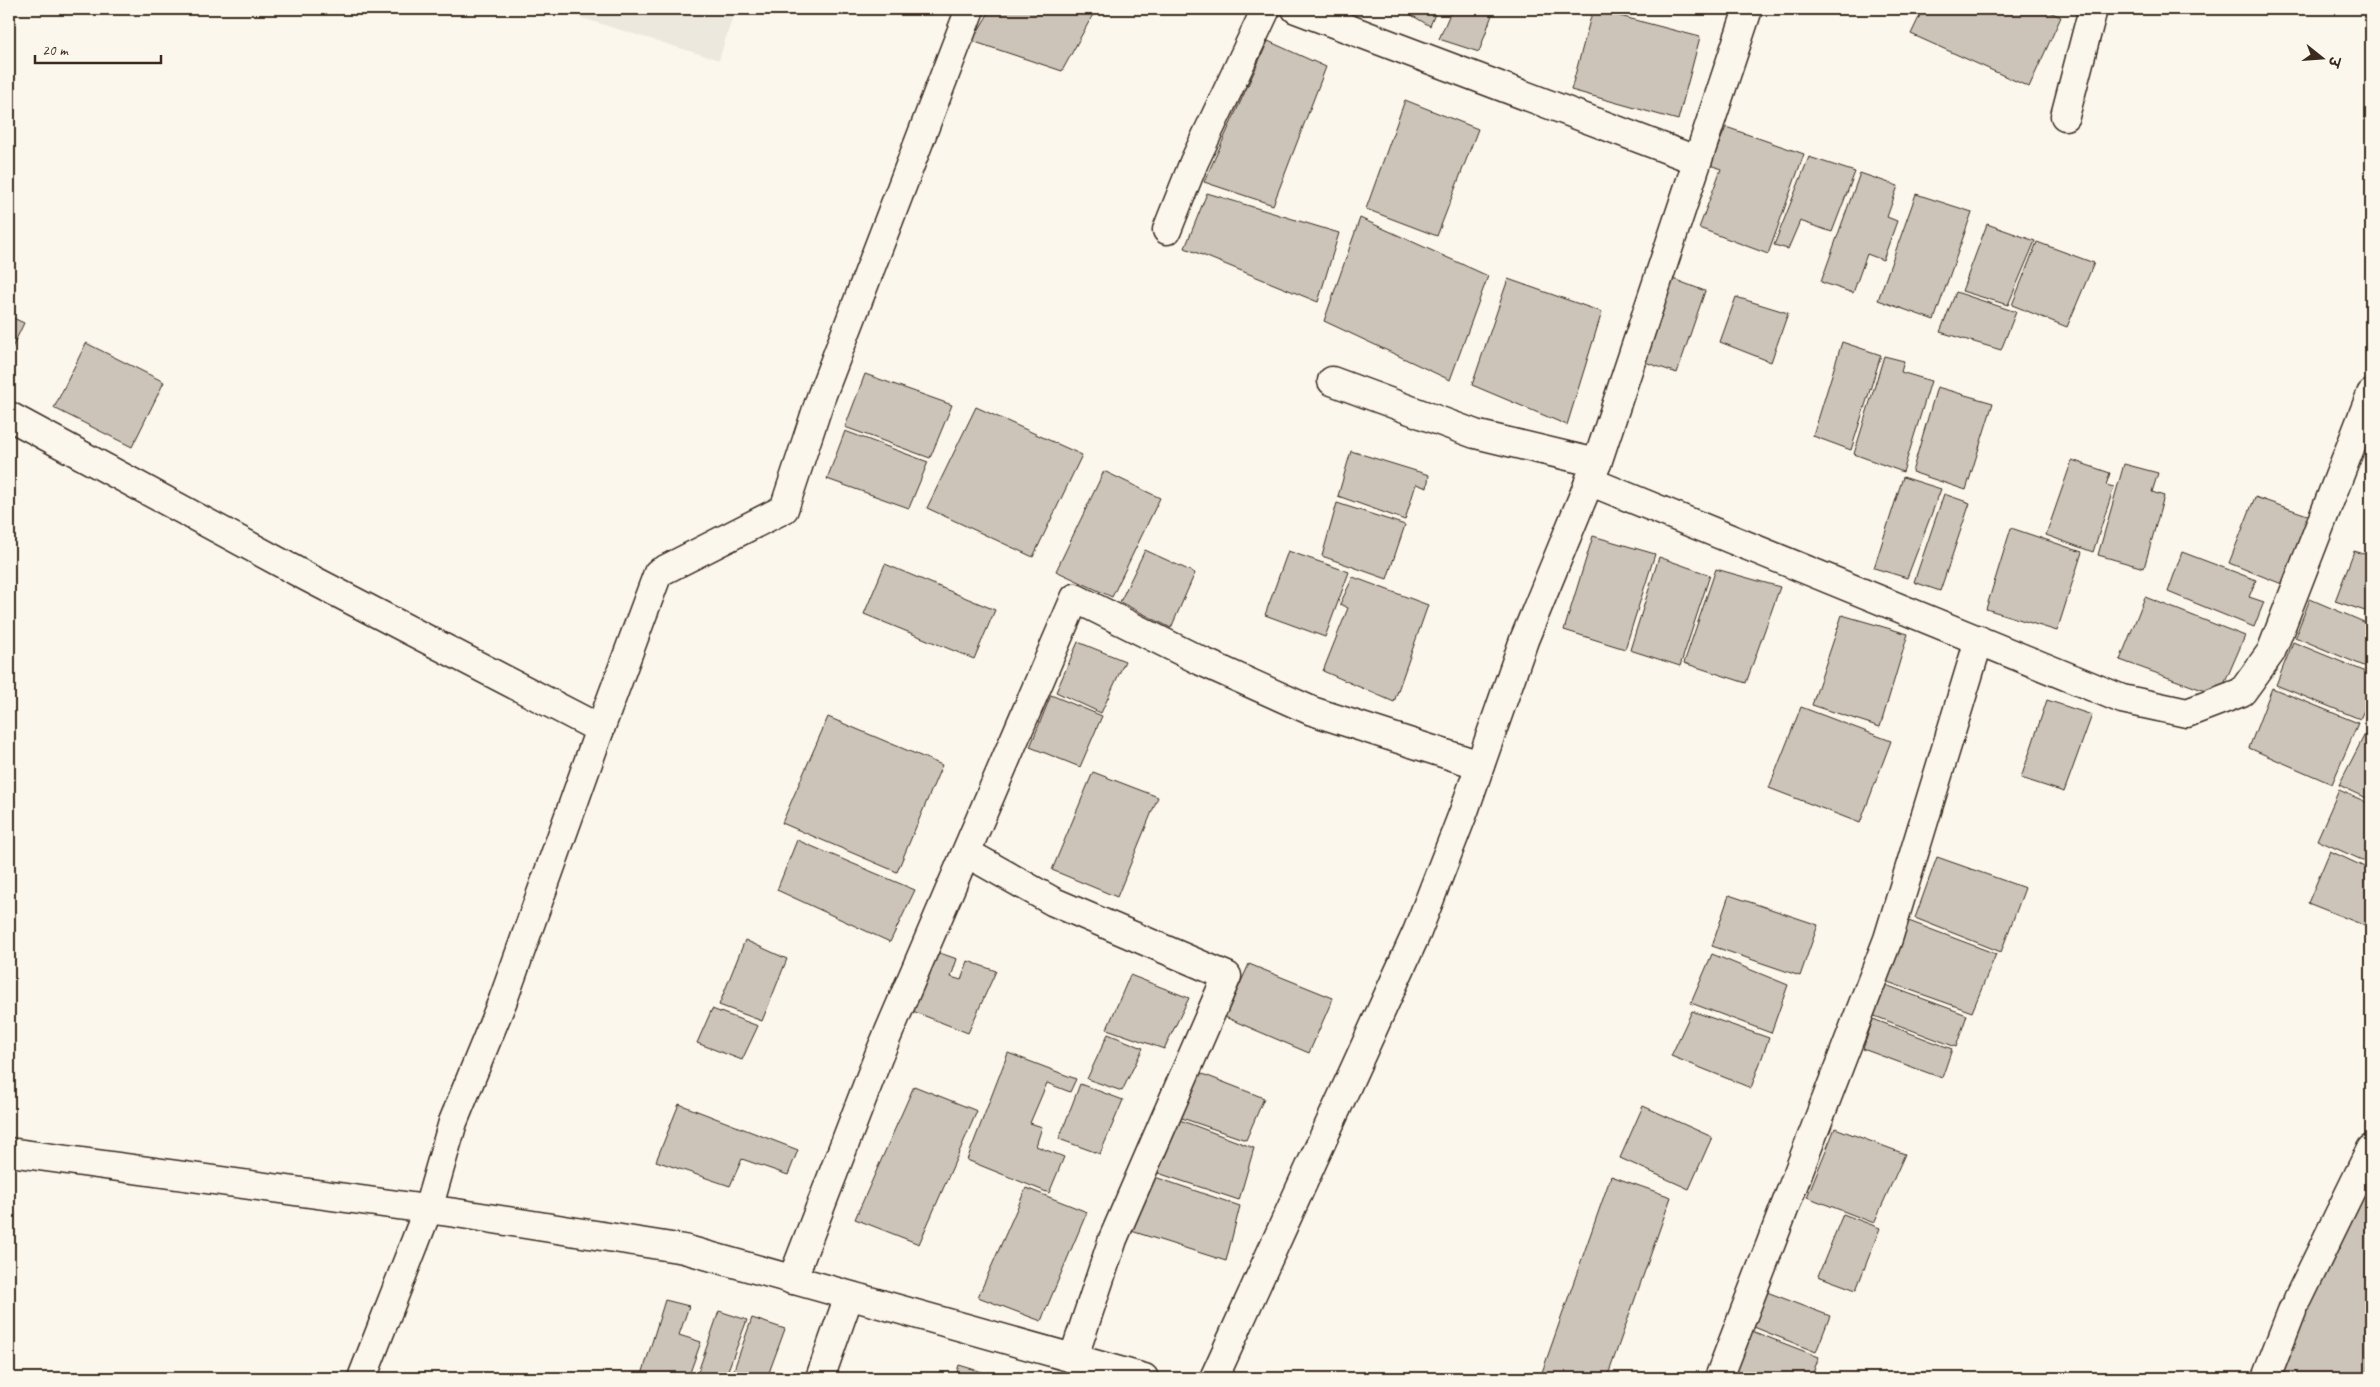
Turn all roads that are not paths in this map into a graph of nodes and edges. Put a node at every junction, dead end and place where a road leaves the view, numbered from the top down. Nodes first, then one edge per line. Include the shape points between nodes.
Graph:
1 (970, 9) edge
2 (1266, 9) edge
3 (1296, 9) edge
4 (1748, 9) edge
5 (2093, 9) edge
6 (2065, 116) dead end
7 (1696, 160) junction
8 (1167, 230) dead end
9 (1332, 381) dead end
10 (2371, 394) edge
11 (9, 416) edge
12 (1593, 472) junction
13 (1979, 640) junction
14 (600, 729) junction
15 (1480, 765) junction
16 (967, 852) junction
17 (2371, 1149) edge
18 (9, 1152) edge
19 (428, 1209) junction
20 (792, 1280) junction
21 (849, 1296) junction
22 (1073, 1359) junction
23 (1129, 1376) edge
24 (362, 1378) edge
25 (820, 1378) edge
26 (1214, 1378) edge
27 (1719, 1378) edge
28 (2266, 1378) edge

1 - 14 street via 821,397 784,509 658,573
2 - 8 street via 1194,162
3 - 7 street
4 - 7 street
5 - 6 street
7 - 12 street
9 - 12 street via 1475,434
10 - 13 street via 2271,652 2242,692 2187,713 2122,699
11 - 14 street via 307,577
12 - 13 street
12 - 15 street via 1524,640
13 - 27 street via 1888,939
14 - 19 street via 503,1000 453,1122
15 - 16 street via 1312,711 1201,661 1075,598
15 - 26 street via 1417,932
16 - 20 street via 876,1064
16 - 22 street via 1054,902 1228,976 1113,1239
17 - 28 street via 2295,1305
18 - 19 street
19 - 20 street via 684,1249
19 - 24 street
20 - 21 street
21 - 22 street
21 - 25 street
22 - 23 street

